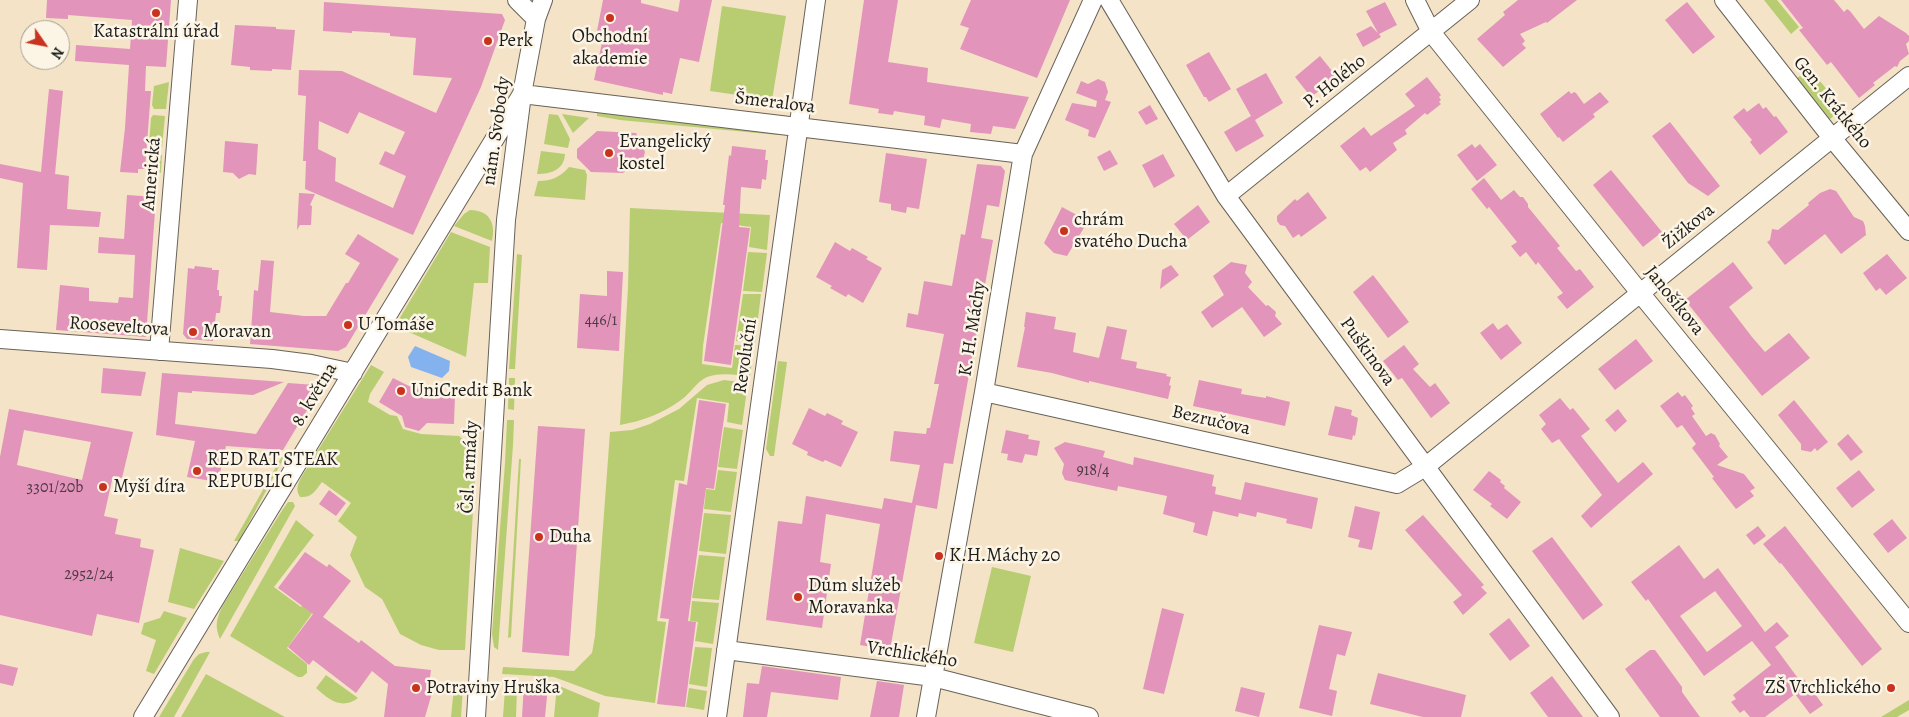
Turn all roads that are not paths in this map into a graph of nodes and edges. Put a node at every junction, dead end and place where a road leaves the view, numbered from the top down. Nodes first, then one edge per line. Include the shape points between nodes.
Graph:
1 (188, 0) edge
2 (517, 0) edge
3 (543, 0) edge
4 (816, 0) edge
5 (1093, 0) edge
6 (1109, 0) edge
7 (1415, 0) edge
8 (1470, 0) edge
9 (1724, 0) edge
10 (536, 19) junction
11 (1431, 32) junction
12 (1909, 76) edge
13 (522, 94) junction
14 (799, 128) junction
15 (1832, 138) junction
16 (1023, 154) junction
17 (1226, 196) junction
18 (506, 220) joint
19 (1909, 231) edge
20 (1641, 294) junction
21 (0, 340) edge
22 (159, 351) junction
23 (353, 373) junction
24 (984, 392) junction
25 (1425, 467) junction
26 (1909, 623) edge
27 (726, 650) junction
28 (933, 677) junction
29 (143, 717) edge
30 (476, 717) edge
31 (717, 717) edge
32 (926, 717) edge
33 (1089, 717) edge
34 (1610, 717) edge

1 - 22 street, Americká
2 - 10 street
3 - 10 street, nám. Svobody
4 - 14 street, Revoluční
5 - 16 street, K. H. Máchy
6 - 17 street, Puškinova
7 - 11 street, Janošíkova
8 - 11 street, P. Holého
9 - 15 street, Gen. Krátkého
10 - 13 street, nám. Svobody
11 - 17 street, P. Holého
11 - 20 street, Janošíkova
12 - 15 street, Žižkova
13 - 14 street, Šmeralova
13 - 18 street, nám. Svobody
13 - 23 street, 8. května
14 - 16 street, Šmeralova
14 - 27 street, Revoluční
15 - 19 street, Gen. Krátkého
15 - 20 street, Žižkova
16 - 24 street, K. H. Máchy
17 - 25 street, Puškinova
18 - 30 street, Čsl. armády
20 - 25 street, Žižkova
20 - 26 street, Janošíkova
21 - 22 street, Rooseveltova
22 - 23 street, Rooseveltova via 272,359
23 - 29 street, 8. května
24 - 25 street, Bezručova via 1397,484
24 - 28 street, K. H. Máchy
25 - 34 street, Puškinova
27 - 28 street, Vrchlického
27 - 31 street, Revoluční
28 - 32 street, K. H. Máchy
28 - 33 street, Vrchlického

